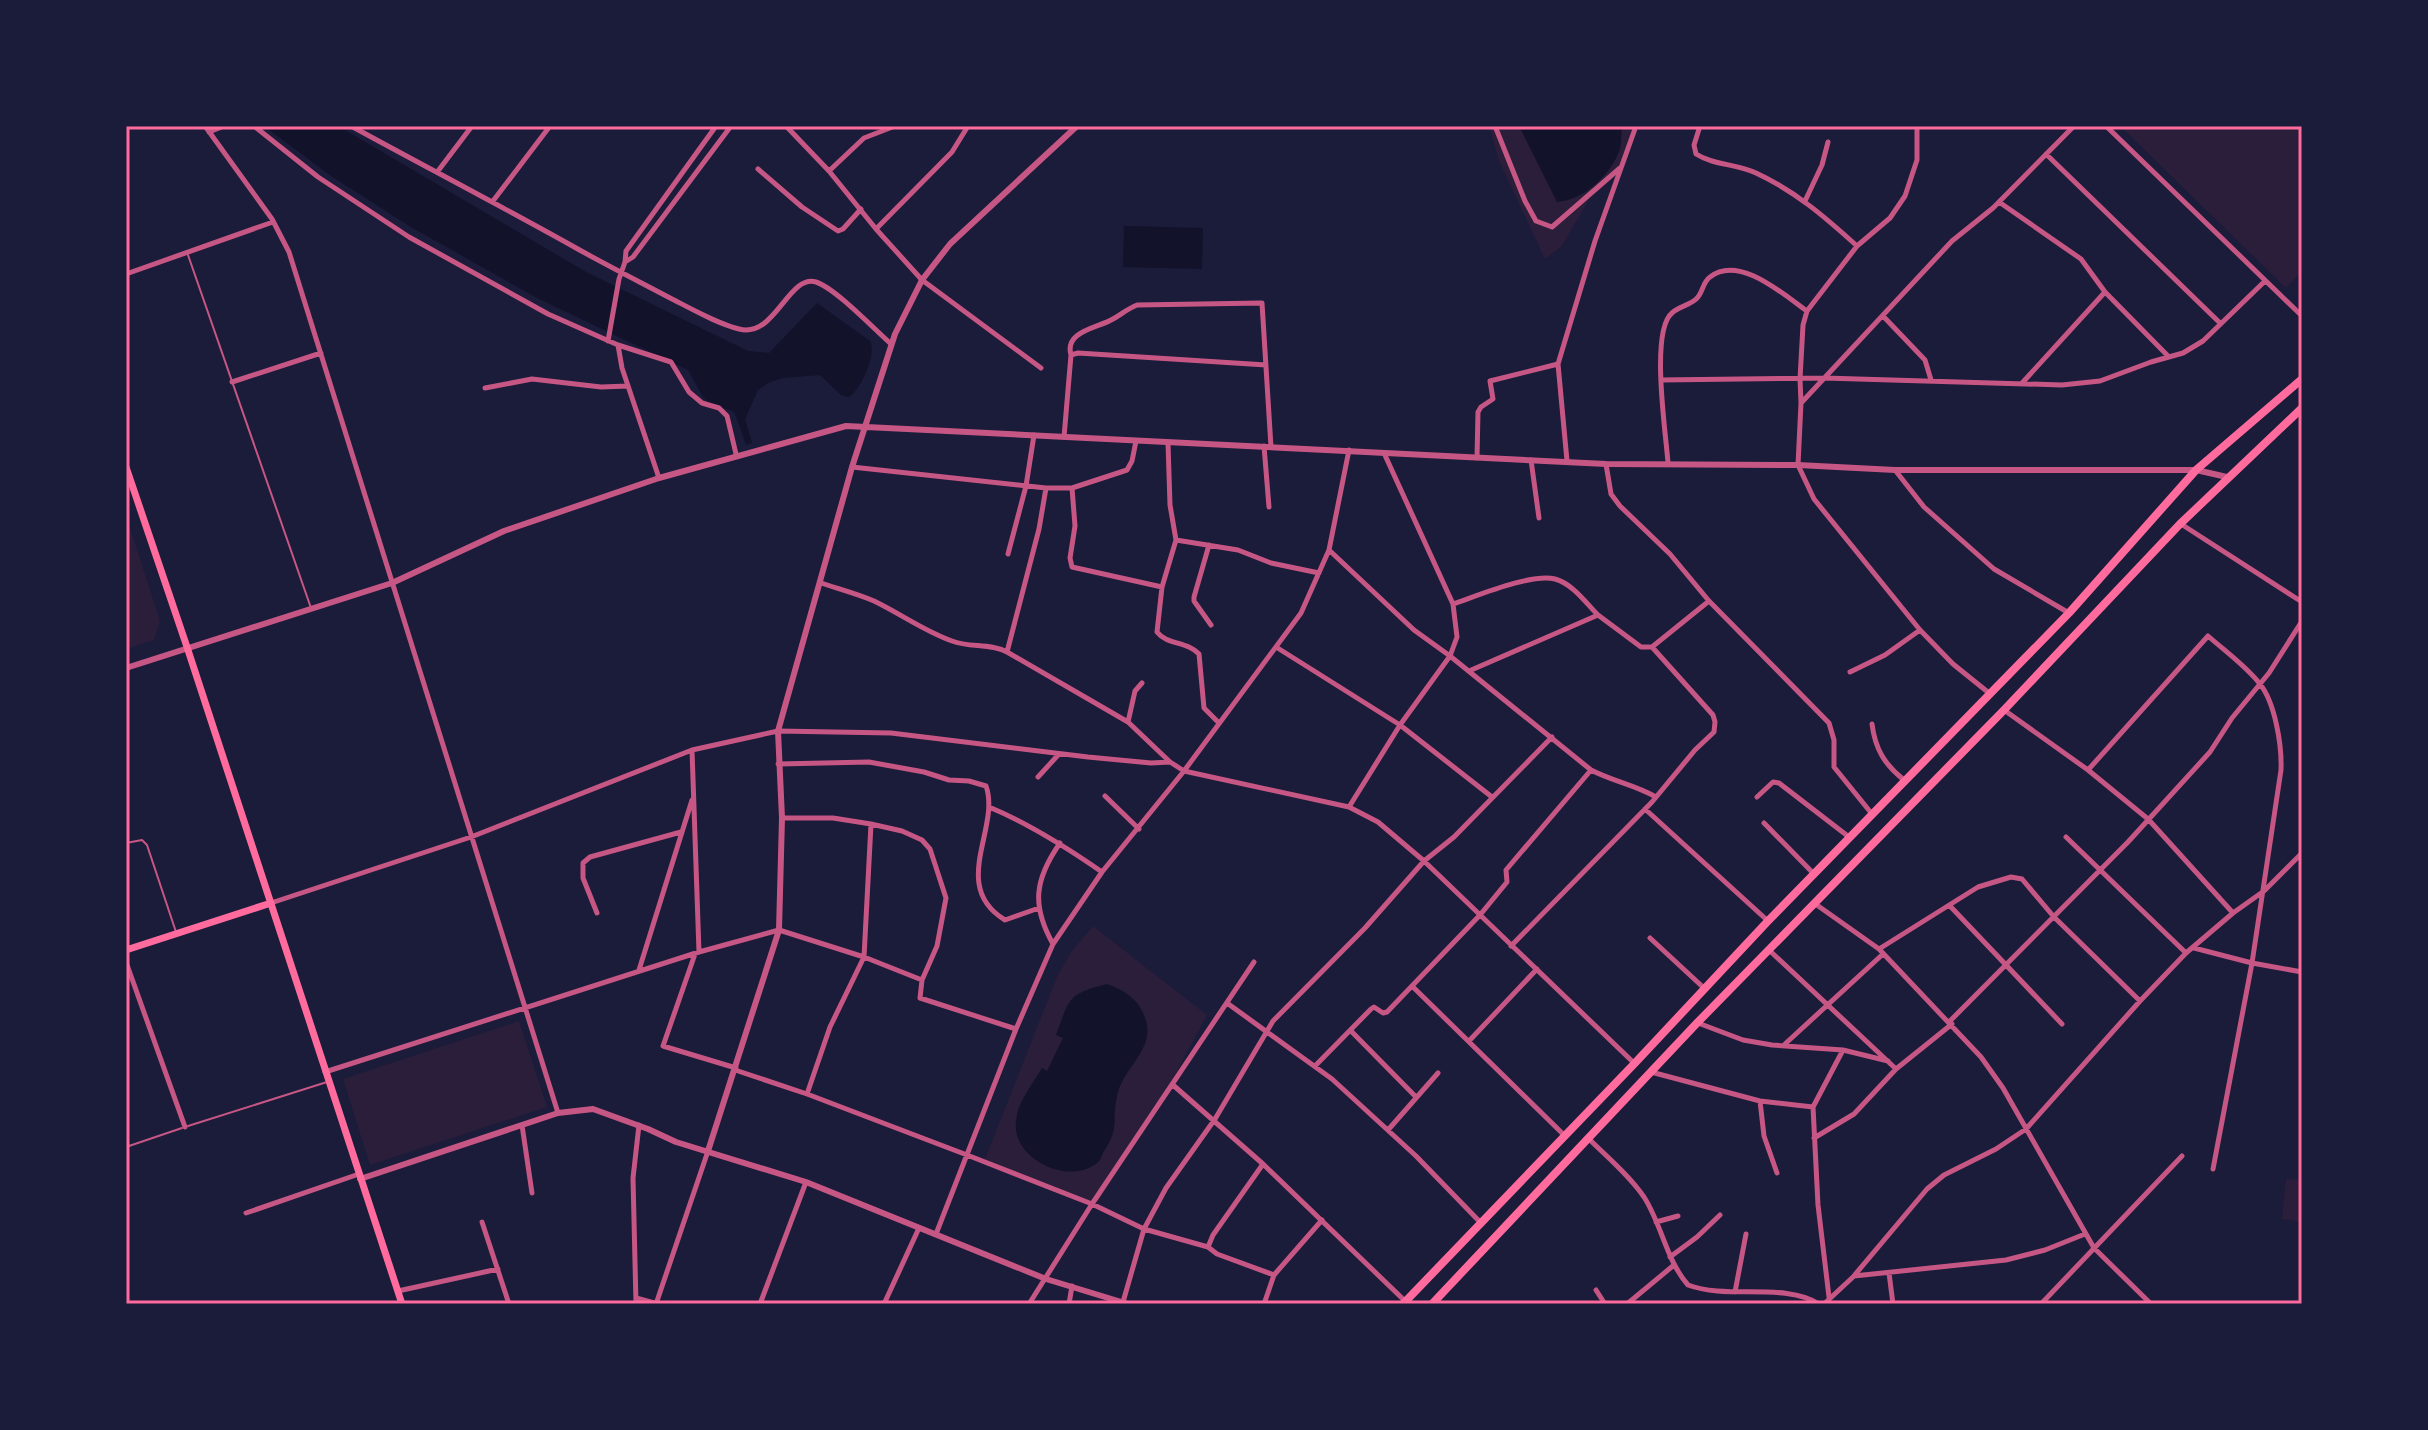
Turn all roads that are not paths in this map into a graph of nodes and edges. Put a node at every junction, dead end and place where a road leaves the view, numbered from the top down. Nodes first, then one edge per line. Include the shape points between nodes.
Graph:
1 (224, 126) edge
2 (254, 126) edge
3 (351, 126) edge
4 (472, 126) edge
5 (550, 126) edge
6 (716, 126) edge
7 (731, 126) edge
8 (786, 126) edge
9 (895, 126) edge
10 (968, 126) edge
11 (1062, 126) edge
12 (1495, 126) edge
13 (1636, 126) edge
14 (1700, 126) edge
15 (1917, 126) edge
16 (2074, 126) edge
17 (2106, 126) edge
18 (1074, 128) edge
19 (207, 129) edge
20 (1828, 142) dead end
21 (2046, 154) junction
22 (1620, 167) junction
23 (758, 169) dead end
24 (438, 171) junction
25 (829, 171) junction
26 (493, 201) junction
27 (1805, 201) junction
28 (1999, 202) junction
29 (861, 209) junction
30 (273, 222) junction
31 (876, 229) junction
32 (1857, 246) junction
33 (188, 253) junction
34 (625, 262) junction
35 (126, 274) edge
36 (620, 276) junction
37 (922, 280) junction
38 (2265, 281) junction
39 (2105, 292) junction
40 (1807, 311) junction
41 (1883, 316) junction
42 (2302, 316) edge
43 (2220, 323) junction
44 (608, 341) junction
45 (891, 344) junction
46 (618, 345) junction
47 (321, 353) junction
48 (1071, 355) junction
49 (2169, 357) junction
50 (1558, 364) junction
51 (1266, 365) junction
52 (1041, 368) dead end
53 (1824, 378) junction
54 (1800, 379) junction
55 (2302, 379) edge
56 (1661, 380) junction
57 (1931, 380) junction
58 (232, 382) junction
59 (2022, 383) junction
60 (628, 386) junction
61 (485, 388) dead end
62 (1801, 403) junction
63 (2302, 408) edge
64 (867, 426) junction
65 (1034, 435) junction
66 (1064, 437) junction
67 (1136, 441) junction
68 (1168, 443) junction
69 (1267, 446) junction
70 (1349, 450) junction
71 (1384, 453) junction
72 (736, 454) junction
73 (1477, 458) junction
74 (1531, 460) junction
75 (1567, 461) junction
76 (1668, 463) junction
77 (1606, 464) junction
78 (1798, 465) junction
79 (126, 467) edge
80 (852, 467) junction
81 (1895, 470) junction
82 (2196, 470) junction
83 (2227, 477) junction
84 (659, 478) junction
85 (1026, 486) junction
86 (1046, 488) junction
87 (1072, 488) junction
88 (1269, 507) dead end
89 (1539, 518) dead end
90 (2180, 524) junction
91 (1176, 540) junction
92 (1209, 545) junction
93 (1329, 550) junction
94 (1008, 554) dead end
95 (1319, 573) junction
96 (392, 583) junction
97 (821, 583) junction
98 (1162, 587) junction
99 (1709, 601) junction
100 (2302, 602) edge
101 (1453, 604) junction
102 (311, 609) junction
103 (2069, 613) junction
104 (1598, 615) junction
105 (2302, 621) edge
106 (1211, 625) dead end
107 (1920, 630) junction
108 (187, 647) junction
109 (1276, 647) junction
110 (1652, 647) junction
111 (1007, 652) junction
112 (1450, 656) junction
113 (126, 668) edge
114 (1469, 671) junction
115 (1850, 672) dead end
116 (1142, 683) dead end
117 (2260, 684) junction
118 (1989, 693) junction
119 (2004, 710) junction
120 (1128, 722) junction
121 (1219, 723) junction
122 (1872, 724) dead end
123 (1400, 725) junction
124 (778, 731) junction
125 (1552, 737) junction
126 (692, 750) junction
127 (1060, 753) junction
128 (1170, 762) junction
129 (778, 764) junction
130 (1591, 770) junction
131 (2088, 770) junction
132 (1184, 771) junction
133 (1038, 777) dead end
134 (1905, 781) junction
135 (694, 794) junction
136 (1105, 796) dead end
137 (1492, 797) junction
138 (1656, 797) junction
139 (1757, 797) dead end
140 (989, 807) junction
141 (1349, 807) junction
142 (1645, 809) junction
143 (1872, 814) junction
144 (782, 818) junction
145 (2148, 819) junction
146 (1764, 823) dead end
147 (871, 824) junction
148 (1139, 829) junction
149 (682, 832) junction
150 (471, 837) junction
151 (1849, 837) junction
152 (2066, 837) dead end
153 (126, 843) edge
154 (1060, 843) junction
155 (2302, 853) edge
156 (1424, 861) junction
157 (2099, 871) junction
158 (1102, 872) junction
159 (1814, 874) junction
160 (2264, 891) junction
161 (271, 903) junction
162 (1814, 903) junction
163 (1950, 906) junction
164 (1039, 908) junction
165 (597, 913) dead end
166 (2233, 913) junction
167 (1480, 915) junction
168 (2054, 917) junction
169 (1768, 921) junction
170 (779, 930) junction
171 (176, 934) junction
172 (1650, 938) dead end
173 (1053, 944) junction
174 (1511, 946) junction
175 (2193, 948) junction
176 (126, 950) edge
177 (1769, 950) junction
178 (1881, 952) junction
179 (697, 953) junction
180 (2186, 953) junction
181 (864, 957) junction
182 (126, 962) edge
183 (1254, 962) dead end
184 (2252, 963) junction
185 (2006, 966) junction
186 (1537, 969) junction
187 (639, 971) junction
188 (2302, 972) edge
189 (922, 980) junction
190 (1412, 986) junction
191 (1705, 989) junction
192 (2140, 1001) junction
193 (1227, 1003) junction
194 (1828, 1005) junction
195 (524, 1008) junction
196 (1697, 1023) junction
197 (1951, 1023) junction
198 (2062, 1024) dead end
199 (1016, 1029) junction
200 (1351, 1031) junction
201 (1268, 1033) junction
202 (1469, 1041) junction
203 (1785, 1045) junction
204 (1843, 1050) junction
205 (1888, 1061) junction
206 (1635, 1063) junction
207 (1315, 1066) junction
208 (736, 1069) junction
209 (1896, 1069) junction
210 (1651, 1072) junction
211 (324, 1073) junction
212 (1438, 1073) dead end
213 (328, 1082) junction
214 (1173, 1085) junction
215 (807, 1094) junction
216 (1416, 1097) junction
217 (1760, 1101) junction
218 (1813, 1107) junction
219 (558, 1113) junction
220 (1215, 1119) junction
221 (522, 1125) junction
222 (639, 1125) junction
223 (185, 1127) junction
224 (2026, 1129) junction
225 (1388, 1130) junction
226 (1564, 1135) junction
227 (1587, 1138) junction
228 (1814, 1139) junction
229 (126, 1147) edge
230 (708, 1151) junction
231 (967, 1155) junction
232 (2182, 1156) dead end
233 (1263, 1164) junction
234 (2213, 1169) dead end
235 (1777, 1173) dead end
236 (360, 1177) junction
237 (806, 1182) junction
238 (532, 1193) dead end
239 (1092, 1204) junction
240 (246, 1213) dead end
241 (1720, 1215) dead end
242 (1678, 1216) dead end
243 (1322, 1220) junction
244 (482, 1222) dead end
245 (1480, 1222) junction
246 (1656, 1222) junction
247 (919, 1228) junction
248 (1144, 1229) junction
249 (936, 1234) junction
250 (1746, 1234) dead end
251 (2085, 1234) junction
252 (1208, 1247) junction
253 (2094, 1248) junction
254 (1670, 1257) junction
255 (1674, 1265) junction
256 (498, 1269) junction
257 (1889, 1273) junction
258 (1274, 1275) junction
259 (1853, 1277) junction
260 (1046, 1279) junction
261 (1072, 1286) junction
262 (1596, 1290) dead end
263 (398, 1291) junction
264 (1735, 1292) junction
265 (1829, 1298) junction
266 (636, 1301) edge
267 (1125, 1303) edge
268 (1404, 1303) edge
269 (2147, 1303) edge
270 (402, 1304) edge
271 (509, 1304) edge
272 (657, 1304) edge
273 (760, 1304) edge
274 (884, 1304) edge
275 (1029, 1304) edge
276 (1069, 1304) edge
277 (1264, 1304) edge
278 (1432, 1304) edge
279 (1605, 1304) edge
280 (1627, 1304) edge
281 (1822, 1304) edge
282 (1893, 1304) edge
283 (2041, 1304) edge

1 - 19 street
2 - 44 street via 318,177 409,237
3 - 24 street
4 - 24 street
5 - 26 street
6 - 34 street via 626,251
7 - 34 street
8 - 25 street
9 - 25 street via 864,138
10 - 31 street via 952,152
11 - 18 street
12 - 22 street via 1536,221 1552,227
13 - 22 street
14 - 27 street via 1696,154 1754,172
15 - 32 street via 1917,160 1905,196 1890,218
16 - 21 street
17 - 38 street
18 - 37 street via 950,244
19 - 30 street
20 - 27 street
21 - 28 street
21 - 43 street
22 - 50 street
23 - 29 street via 838,231
24 - 26 street
25 - 29 street
26 - 36 street
27 - 32 street
28 - 39 street via 2081,259
28 - 41 street via 1952,241
29 - 31 street
30 - 33 street
30 - 47 street via 289,252
31 - 37 street
32 - 40 street
33 - 35 street
33 - 58 lane
34 - 36 street
36 - 44 street
36 - 45 street via 749,331 763,326 798,287 816,282
37 - 45 street
37 - 52 street
38 - 42 street
38 - 43 street
39 - 49 street
39 - 59 street
40 - 54 street
40 - 56 street via 1755,275 1732,269 1716,273 1697,299 1670,313 1660,355
41 - 53 street
41 - 57 street via 1925,360
43 - 49 street via 2203,341
44 - 46 street
45 - 64 street
46 - 60 street
46 - 72 street via 671,362 689,392 727,416
47 - 58 street
47 - 96 street
48 - 51 street
48 - 51 street via 1071,341 1084,330 1137,305 1262,303
48 - 66 street
49 - 59 street via 2100,381
50 - 73 street via 1490,381 1493,399 1478,412
50 - 75 street
51 - 69 street
53 - 54 street
53 - 57 street
53 - 62 street
54 - 56 street
54 - 62 street
55 - 82 main road
56 - 76 street
57 - 59 street
58 - 102 lane
60 - 61 street via 532,379
60 - 84 street
62 - 78 street
63 - 83 main road
64 - 65 street
64 - 72 street via 846,426
64 - 80 street
65 - 66 street
65 - 85 street
66 - 67 street
67 - 68 street
67 - 87 street via 1127,470
68 - 69 street
68 - 91 street
69 - 70 street
69 - 88 street
70 - 71 street
70 - 93 street
71 - 73 street
71 - 101 street
72 - 84 street
73 - 74 street
74 - 75 street
74 - 89 street
75 - 77 street
76 - 77 street
76 - 78 street
77 - 99 street via 1611,494
78 - 81 street
78 - 107 street via 1814,499
79 - 108 main road
80 - 85 street
80 - 97 street
81 - 82 street
81 - 103 street via 1924,507 1994,569
82 - 83 street
82 - 103 main road
83 - 90 main road
84 - 96 street via 504,531
85 - 86 street
85 - 94 street
86 - 87 street
86 - 111 street
87 - 98 street via 1072,567
90 - 100 street
90 - 119 main road
91 - 92 street
91 - 98 street
92 - 95 street
92 - 106 street via 1194,601
93 - 95 street
93 - 112 street via 1414,630
95 - 109 street via 1301,613
96 - 102 street
96 - 150 street
97 - 111 street via 872,600 954,642
97 - 124 street
98 - 121 street via 1157,632 1199,654 1204,708
99 - 110 street
99 - 143 street via 1829,723 1834,767
101 - 104 street via 1515,583 1556,579
101 - 112 street via 1457,637
102 - 108 street
103 - 118 main road
104 - 110 street via 1641,647
104 - 114 street
105 - 117 street
107 - 115 street
107 - 118 street
108 - 113 street
108 - 161 main road
109 - 121 street
109 - 123 street
110 - 138 street via 1715,722 1714,732
111 - 120 street
112 - 114 street
112 - 123 street
114 - 125 street
116 - 120 street
117 - 131 street via 2208,636
117 - 145 street via 2210,752
117 - 160 street via 2282,748
118 - 134 main road
119 - 131 street
119 - 162 main road
120 - 128 street
121 - 132 street
122 - 134 street via 1875,745
123 - 137 street
123 - 141 street
124 - 126 street
124 - 127 street via 891,733
124 - 129 street
125 - 130 street
125 - 137 street
126 - 135 street
126 - 150 street
127 - 128 street
127 - 133 street
128 - 132 street
129 - 140 street via 869,762 969,781 986,786
129 - 144 street
130 - 138 street
130 - 167 street via 1506,870 1507,882
131 - 145 street
132 - 141 street
132 - 148 street
134 - 143 main road
135 - 149 street
135 - 179 street
136 - 148 street
137 - 156 street
138 - 142 street
139 - 151 street via 1773,782 1779,783
140 - 154 street
140 - 164 street via 979,853 985,903 1005,920
141 - 156 street via 1378,822
142 - 169 street
142 - 174 street
143 - 151 main road
144 - 147 street
144 - 170 street
145 - 157 street
145 - 166 street
146 - 159 street
147 - 181 street
147 - 189 street via 902,831 930,849 946,898 937,946
148 - 158 street
149 - 165 street via 583,863 583,878
149 - 187 street
150 - 161 street
150 - 195 street
151 - 159 main road
152 - 157 street
153 - 171 lane via 142,840 147,845
154 - 158 street
154 - 164 street via 1044,865
155 - 160 street
156 - 167 street
156 - 201 street via 1273,1021
157 - 168 street
157 - 180 street
158 - 173 street
159 - 169 main road
160 - 166 street
160 - 184 street
161 - 171 main road
161 - 211 main road
162 - 177 main road
162 - 178 street
163 - 168 street via 1978,887 2011,877 2022,879
163 - 178 street
163 - 185 street
164 - 173 street
166 - 175 street
167 - 174 street
167 - 190 street
168 - 185 street
168 - 192 street
169 - 191 main road
170 - 179 street
170 - 181 street
170 - 208 street
171 - 176 main road
172 - 191 street
173 - 199 street
174 - 186 street
175 - 180 street
175 - 184 street
177 - 194 street
177 - 196 main road
178 - 194 street
178 - 197 street
179 - 187 street
179 - 208 street via 663,1046
180 - 192 street
181 - 189 street
181 - 215 street via 830,1027
182 - 223 street
183 - 193 street
184 - 188 street
184 - 234 street
185 - 197 street
185 - 198 street
186 - 202 street
186 - 206 street
187 - 195 street
189 - 199 street via 920,998
190 - 200 street via 1387,1012 1374,1007
190 - 202 street
191 - 206 main road
192 - 224 street
193 - 201 street
193 - 214 street
194 - 203 street
194 - 205 street
195 - 211 street
195 - 219 street
196 - 203 street via 1743,1040
196 - 210 main road
197 - 209 street
197 - 224 street via 1981,1057
199 - 231 street
200 - 207 street
200 - 216 street
201 - 207 street
201 - 220 street
202 - 226 street
203 - 204 street
204 - 205 street
204 - 218 street
205 - 209 street
206 - 210 main road
206 - 226 main road
207 - 225 street
208 - 215 street
208 - 230 street
209 - 228 street via 1854,1114
210 - 217 street
210 - 227 main road
211 - 213 main road
212 - 216 street
213 - 223 lane
213 - 236 main road
214 - 220 street
214 - 239 street
215 - 231 street
216 - 225 street
217 - 218 street
217 - 235 street via 1764,1136
218 - 228 street
219 - 221 street
219 - 222 street via 593,1109
220 - 233 street
220 - 248 street
221 - 236 street
221 - 238 street
222 - 230 street
222 - 266 street via 633,1178
223 - 229 lane
224 - 251 street
224 - 259 street via 1927,1189
225 - 245 street
226 - 245 main road
227 - 246 street via 1630,1179
227 - 278 main road
228 - 265 street
230 - 237 street
230 - 272 street
231 - 239 street
231 - 249 street
232 - 253 street
233 - 243 street
233 - 252 street
236 - 240 street
236 - 263 main road
237 - 247 street
237 - 273 street
239 - 248 street
239 - 260 street
241 - 254 street
242 - 246 street
243 - 258 street
243 - 268 street
244 - 256 street
245 - 268 main road
246 - 254 street
247 - 249 street
247 - 274 street
248 - 252 street
248 - 267 street
249 - 260 street
250 - 264 street
251 - 253 street
251 - 257 street via 2006,1260
252 - 258 street
253 - 269 street
253 - 283 street
254 - 255 street
255 - 264 street via 1688,1285
255 - 280 street
256 - 263 street
256 - 271 street
257 - 259 street
257 - 282 street
258 - 277 street
259 - 265 street
260 - 261 street
260 - 275 street
261 - 267 street
261 - 276 street
262 - 279 street
263 - 270 main road
264 - 281 street via 1805,1295
265 - 281 street
266 - 272 street

